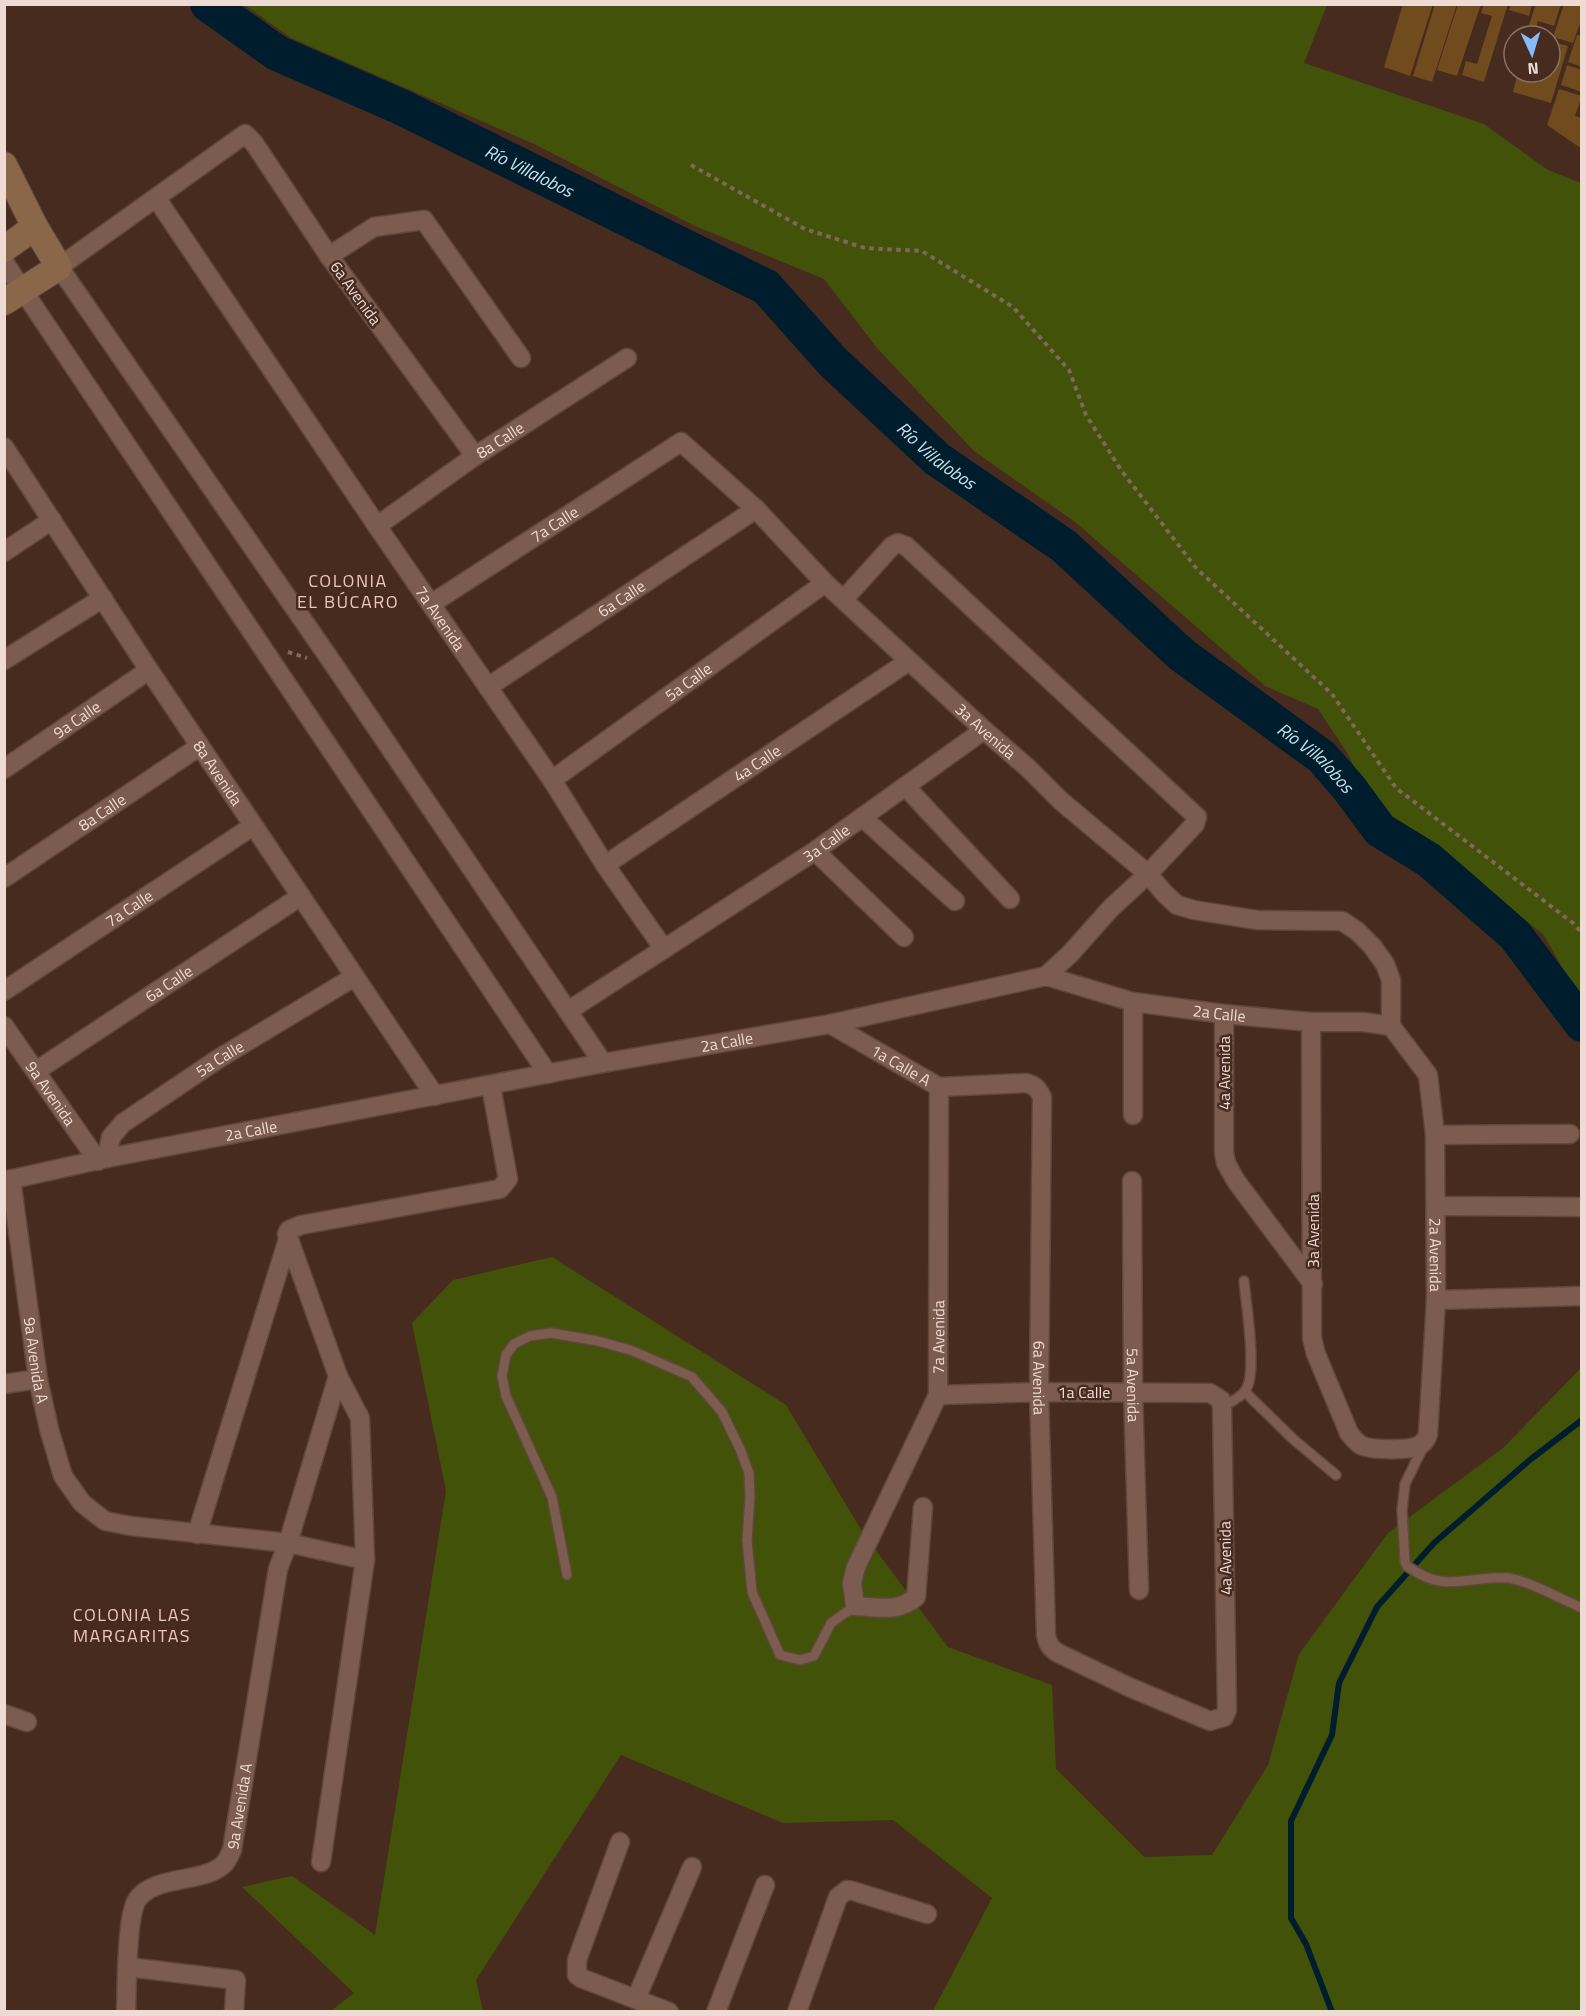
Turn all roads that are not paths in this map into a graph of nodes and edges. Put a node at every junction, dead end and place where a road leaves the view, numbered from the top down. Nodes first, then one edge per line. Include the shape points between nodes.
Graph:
1 (4, 165) edge
2 (157, 199) junction
3 (35, 227) junction
4 (4, 249) edge
5 (329, 256) junction
6 (4, 262) edge
7 (59, 267) junction
8 (14, 296) edge
9 (521, 358) dead end
10 (627, 358) dead end
11 (678, 444) joint
12 (4, 447) edge
13 (474, 456) junction
14 (756, 509) junction
15 (52, 520) junction
16 (377, 526) junction
17 (4, 552) edge
18 (825, 584) junction
19 (103, 598) junction
20 (844, 599) junction
21 (431, 604) junction
22 (4, 660) edge
23 (909, 661) junction
24 (149, 670) junction
25 (488, 687) junction
26 (984, 730) junction
27 (200, 746) junction
28 (4, 769) edge
29 (552, 780) junction
30 (906, 787) junction
31 (862, 817) junction
32 (253, 826) junction
33 (815, 851) junction
34 (605, 865) junction
35 (1148, 874) junction
36 (4, 878) edge
37 (301, 896) junction
38 (1010, 899) dead end
39 (955, 901) dead end
40 (904, 938) dead end
41 (664, 949) junction
42 (1046, 976) junction
43 (354, 977) junction
44 (4, 992) edge
45 (1133, 1002) junction
46 (568, 1011) junction
47 (1224, 1014) junction
48 (1311, 1022) junction
49 (830, 1024) junction
50 (4, 1026) edge
51 (1390, 1026) junction
52 (603, 1063) junction
53 (36, 1071) junction
54 (548, 1074) junction
55 (490, 1086) junction
56 (939, 1087) junction
57 (435, 1096) junction
58 (1042, 1097) joint
59 (1133, 1116) dead end
60 (1570, 1134) dead end
61 (1435, 1135) junction
62 (103, 1160) junction
63 (8, 1178) edge
64 (1132, 1180) dead end
65 (1436, 1206) junction
66 (1581, 1207) edge
67 (288, 1239) junction
68 (1244, 1281) dead end
69 (1313, 1284) junction
70 (1581, 1296) edge
71 (1436, 1300) junction
72 (338, 1376) junction
73 (38, 1379) junction
74 (4, 1384) edge
75 (1039, 1392) junction
76 (1133, 1392) junction
77 (1245, 1392) junction
78 (938, 1395) junction
79 (1222, 1407) junction
80 (1427, 1437) junction
81 (1336, 1475) dead end
82 (923, 1507) dead end
83 (197, 1534) junction
84 (288, 1543) junction
85 (365, 1560) junction
86 (567, 1575) dead end
87 (1138, 1590) dead end
88 (855, 1606) junction
89 (1581, 1608) edge
90 (1227, 1710) joint
91 (4, 1714) edge
92 (27, 1722) dead end
93 (620, 1842) dead end
94 (321, 1862) dead end
95 (692, 1867) dead end
96 (765, 1885) dead end
97 (927, 1914) dead end
98 (128, 1967) junction
99 (636, 1999) junction
100 (126, 2012) edge
101 (234, 2012) edge
102 (669, 2012) edge
103 (716, 2012) edge
104 (797, 2012) edge

1 - 3 main road
2 - 5 street, 6a Avenida via 245,134
2 - 7 street
2 - 16 street, 7a Avenida
3 - 4 main road
3 - 7 main road
5 - 9 street via 374,227 424,220
5 - 13 street, 6a Avenida
6 - 8 street
7 - 8 main road
7 - 46 street
8 - 54 street via 259,641
10 - 13 street, 8a Calle
11 - 14 street, 3a Avenida via 686,445
11 - 21 street, 7a Calle
12 - 15 street, 8a Avenida
13 - 16 street, 8a Calle
14 - 18 street, 3a Avenida
14 - 25 street, 6a Calle
15 - 17 street
15 - 19 street, 8a Avenida
16 - 21 street, 7a Avenida
18 - 20 street, 3a Avenida
18 - 29 street, 5a Calle
19 - 22 street
19 - 24 street, 8a Avenida
20 - 23 street, 3a Avenida
20 - 35 street via 892,546 906,546 1194,813 1195,824
21 - 25 street, 7a Avenida
23 - 26 street, 3a Avenida
23 - 34 street, 4a Calle
24 - 27 street, 8a Avenida
24 - 28 street, 9a Calle
25 - 29 street, 7a Avenida
26 - 30 street, 3a Calle
26 - 35 street, 3a Avenida
27 - 32 street, 8a Avenida
27 - 36 street, 8a Calle
29 - 34 street, 7a Avenida
30 - 31 street, 3a Calle
30 - 38 street
31 - 33 street, 3a Calle
31 - 39 street
32 - 37 street, 8a Avenida
32 - 44 street, 7a Calle
33 - 40 street
33 - 41 street, 3a Calle
34 - 41 street, 7a Avenida
35 - 42 street
35 - 51 street, 3a Avenida via 1177,904 1194,910 1257,920 1342,921 1365,938 1385,964 1391,980
37 - 43 street, 8a Avenida
37 - 53 street, 6a Calle
41 - 46 street, 3a Calle
42 - 45 street, 2a Calle
42 - 49 street, 2a Calle
43 - 57 street, 8a Avenida
43 - 62 street, 5a Calle via 218,1059 123,1124 111,1137
45 - 47 street, 2a Calle
45 - 59 street
46 - 52 street
47 - 48 street, 2a Calle
47 - 69 street, 4a Avenida via 1226,1163
48 - 51 street, 2a Calle
48 - 69 street, 3a Avenida
49 - 52 street, 2a Calle
49 - 56 street, 1a Calle A
50 - 53 street, 9a Avenida
51 - 61 street, 2a Avenida via 1428,1075
52 - 54 street, 2a Calle
53 - 62 street, 9a Avenida
54 - 55 street, 2a Calle
55 - 57 street, 2a Calle
55 - 67 street via 508,1179 505,1185 301,1226 289,1230
56 - 58 street, 1a Calle A via 1026,1083 1033,1084
56 - 78 street, 7a Avenida
57 - 62 street, 2a Calle
58 - 75 street, 6a Avenida
60 - 61 street
61 - 65 street, 2a Avenida
62 - 63 street, 2a Calle
63 - 73 street, 9a Avenida A
64 - 76 street, 5a Avenida
65 - 66 street
65 - 71 street, 2a Avenida
67 - 72 street
67 - 83 street
68 - 77 lane via 1251,1357 1251,1381
69 - 80 street, 3a Avenida via 1312,1338 1349,1433 1362,1446 1371,1448 1413,1448
70 - 71 street
71 - 80 street, 2a Avenida
72 - 84 street
72 - 85 street via 360,1418
73 - 74 street
73 - 83 street, 9a Avenida A via 63,1476 82,1503 105,1521
75 - 76 street, 1a Calle
75 - 78 street, 1a Calle
75 - 90 street, 6a Avenida via 1046,1635 1051,1648 1210,1721 1224,1717
76 - 79 street, 1a Calle via 1210,1393 1221,1400
76 - 87 street, 5a Avenida
77 - 79 lane
77 - 81 lane
78 - 88 street, 7a Avenida via 856,1567 852,1583
79 - 90 street, 4a Avenida
80 - 89 lane via 1405,1484 1404,1556 1409,1568 1437,1582 1508,1578
82 - 88 street via 916,1597 898,1608
83 - 84 street
84 - 85 street
84 - 98 street, 9a Avenida A via 272,1598 232,1851 225,1863 214,1870 169,1882 149,1890 136,1901
85 - 94 street
86 - 88 lane via 552,1497 506,1396 502,1376 506,1355 514,1344 530,1336 551,1333 633,1351 692,1377 722,1412 749,1473 747,1540 752,1592 780,1655 800,1660 814,1656 831,1623
91 - 92 street
93 - 99 street via 576,1969 581,1978
95 - 99 street
96 - 103 street
97 - 104 street via 854,1891 842,1893
98 - 100 street, 9a Avenida A
98 - 101 street via 236,1980
99 - 102 street

